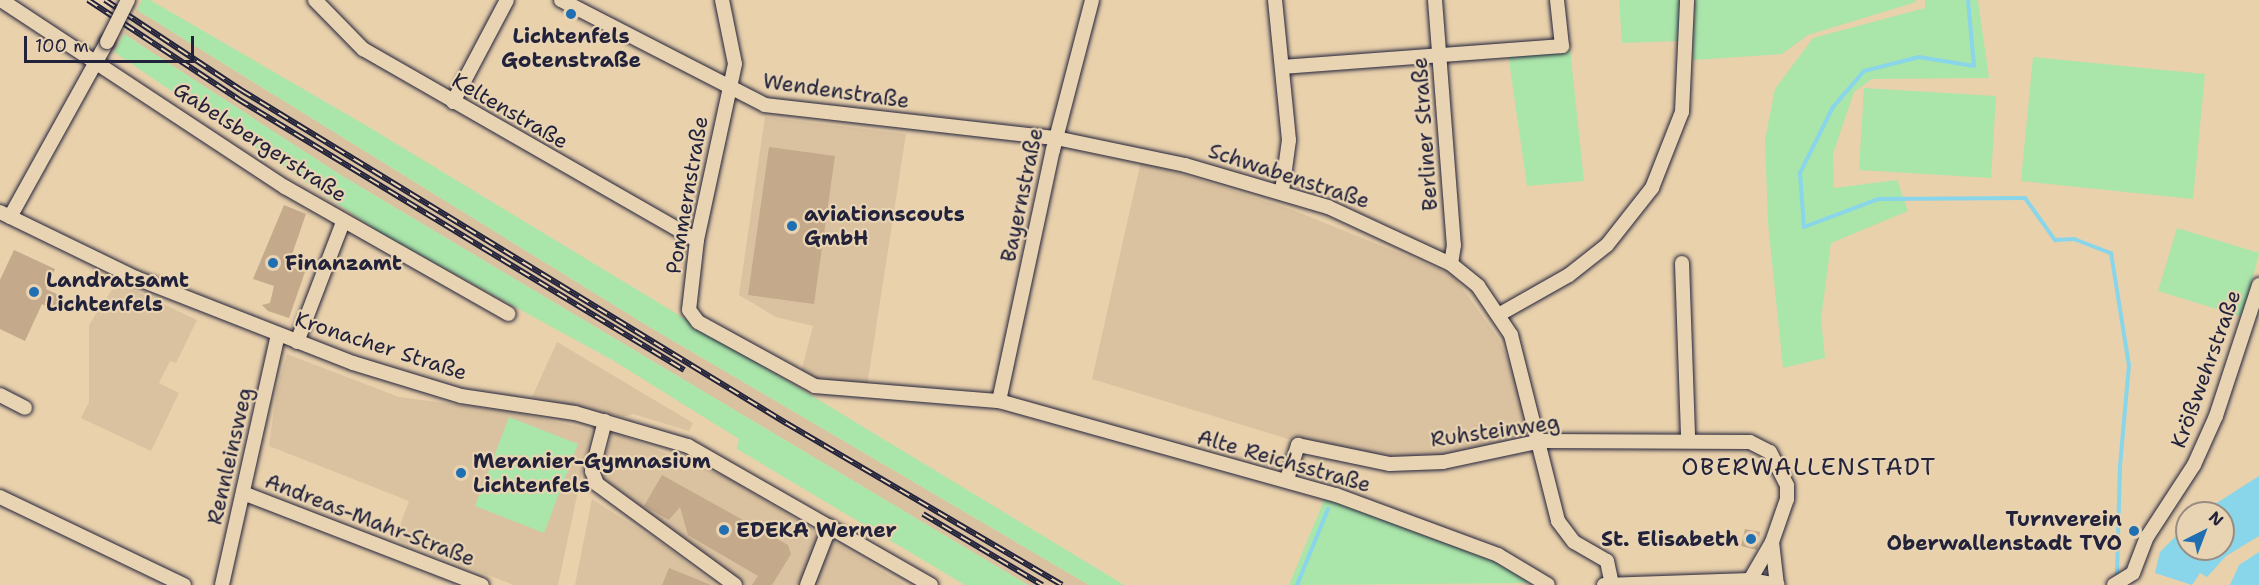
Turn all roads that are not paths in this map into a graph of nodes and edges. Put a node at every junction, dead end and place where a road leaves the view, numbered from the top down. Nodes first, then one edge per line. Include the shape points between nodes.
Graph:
1 (2, 0) edge
2 (128, 0) edge
3 (315, 0) edge
4 (507, 0) edge
5 (561, 0) edge
6 (722, 0) edge
7 (1092, 0) edge
8 (1278, 0) edge
9 (1434, 0) edge
10 (1557, 0) edge
11 (1687, 0) edge
12 (1441, 54) junction
13 (96, 59) junction
14 (1282, 67) junction
15 (730, 89) junction
16 (453, 102) junction
17 (1056, 138) junction
18 (1282, 191) junction
19 (5, 215) edge
20 (343, 222) junction
21 (698, 240) junction
22 (1682, 263) dead end
23 (1451, 264) junction
24 (2259, 285) edge
25 (689, 310) joint
26 (509, 314) dead end
27 (1500, 314) junction
28 (278, 335) junction
29 (297, 342) junction
30 (0, 395) edge
31 (999, 401) junction
32 (25, 408) dead end
33 (605, 421) junction
34 (1688, 439) junction
35 (1541, 441) junction
36 (1287, 479) junction
37 (243, 493) junction
38 (0, 496) edge
39 (830, 526) junction
40 (1772, 542) junction
41 (1750, 580) junction
42 (184, 585) edge
43 (222, 585) edge
44 (482, 585) edge
45 (735, 585) edge
46 (807, 585) edge
47 (931, 585) edge
48 (1548, 585) edge
49 (1604, 585) edge
50 (1612, 585) edge
51 (1778, 585) edge
52 (2114, 585) edge

1 - 13 street, Gabelsbergerstraße
2 - 13 street, bridge
3 - 16 street, Keltenstraße via 348,38
4 - 16 street
5 - 15 street, Wendenstraße
6 - 15 street, Pommernstraße via 735,64
7 - 17 street, Bayernstraße
8 - 14 street
9 - 12 street, Berliner Straße
10 - 12 street via 1562,46
11 - 27 street via 1682,112 1652,188 1607,245 1569,275
12 - 14 street
12 - 23 street, Berliner Straße
13 - 19 street
13 - 20 street, Gabelsbergerstraße
14 - 18 street via 1289,140
15 - 17 street, Wendenstraße via 765,105 813,113
15 - 21 street, Pommernstraße
16 - 21 street, Keltenstraße
17 - 18 street, Schwabenstraße
17 - 31 street, Bayernstraße
18 - 23 street, Schwabenstraße via 1376,225
19 - 28 street, Kronacher Straße via 136,278
20 - 26 street, Gabelsbergerstraße
20 - 29 street, Gabelsbergerstraße
21 - 25 street, Pommernstraße
22 - 34 street
23 - 27 street, Schwabenstraße via 1478,286
24 - 52 street, Krößwehrstraße via 2216,416 2194,465 2147,537 2133,573
25 - 31 street, Alte Reichsstraße via 698,322 815,386
27 - 35 street, Schwabenstraße via 1521,365
28 - 29 street, Kronacher Straße
28 - 37 street, Rennleinsweg
29 - 33 street, Kronacher Straße via 461,396
30 - 32 street
31 - 36 street, Alte Reichsstraße
33 - 39 street, Kronacher Straße via 711,457
33 - 45 street via 592,471 597,484
34 - 35 street, Ruhsteinweg
34 - 40 street, Ruhsteinweg via 1750,441 1770,452 1785,475 1787,499
35 - 36 street, Ruhsteinweg via 1443,462 1390,464 1298,445
35 - 50 street, Schwabenstraße via 1563,533 1607,561
36 - 48 street, Alte Reichsstraße via 1498,555
37 - 43 street, Rennleinsweg
37 - 44 street, Andreas-Mahr-Straße
38 - 42 street
39 - 46 street
39 - 47 street, Kronacher Straße
40 - 41 street
40 - 51 street
41 - 50 street
41 - 51 street
49 - 50 street

